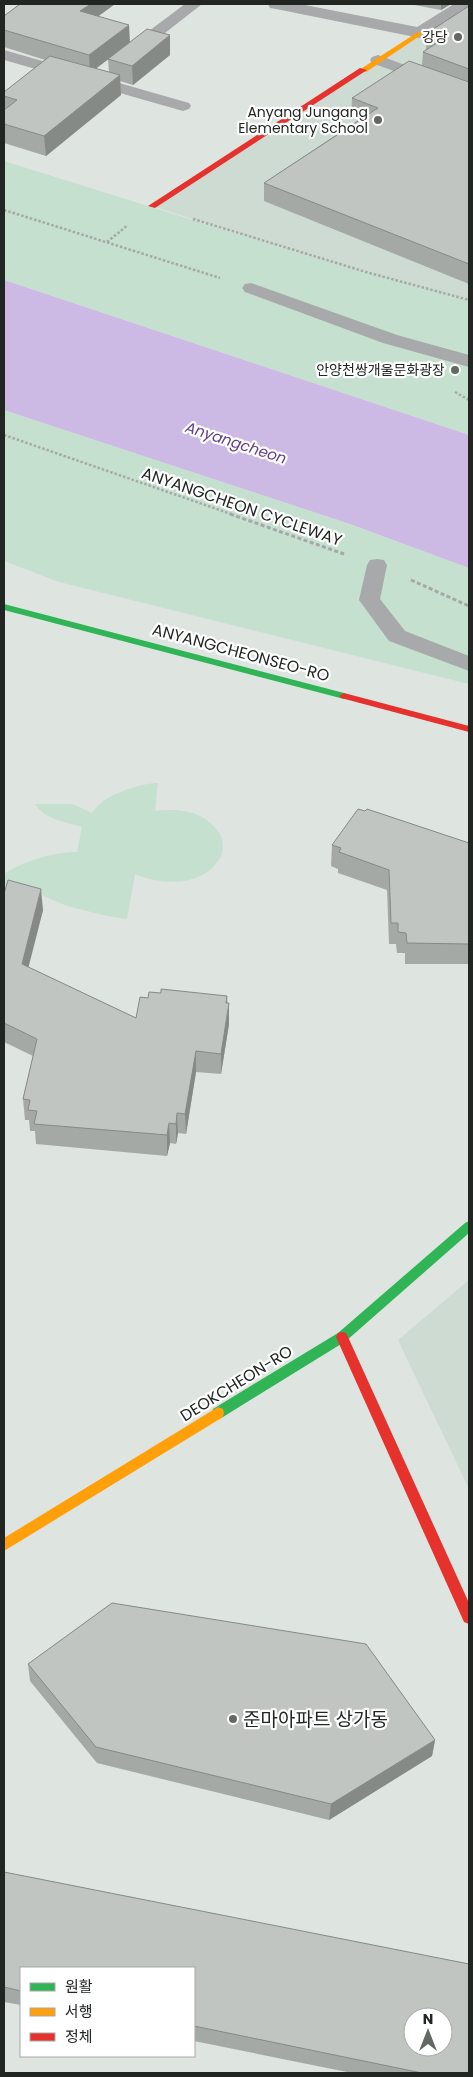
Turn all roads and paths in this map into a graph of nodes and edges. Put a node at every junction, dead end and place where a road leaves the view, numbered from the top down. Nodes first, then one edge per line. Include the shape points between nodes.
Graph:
1 (194, 4) edge
2 (276, 4) edge
3 (464, 4) edge
4 (420, 33) junction
5 (4, 55) edge
6 (378, 60) junction
7 (93, 80) junction
8 (469, 94) edge
9 (183, 106) dead end
10 (152, 206) joint
11 (250, 288) dead end
12 (469, 300) edge
13 (469, 361) edge
14 (4, 435) edge
15 (377, 565) junction
16 (469, 606) edge
17 (4, 607) edge
18 (469, 664) edge
19 (469, 729) edge
20 (469, 1226) edge
21 (342, 1336) junction
22 (4, 1545) edge
23 (469, 1618) edge

1 - 7 lane
2 - 4 street
3 - 4 street
4 - 6 street
5 - 7 lane
6 - 8 lane
6 - 10 street
7 - 9 lane
10 - 12 path
11 - 13 lane via 390,340
14 - 15 path, ANYANGCHEON CYCLEWAY
15 - 16 path, ANYANGCHEON CYCLEWAY
15 - 18 lane via 369,600 397,636
17 - 19 street, ANYANGCHEONSEO-RO
20 - 21 street, DEOKCHEON-RO
21 - 22 street, DEOKCHEON-RO
21 - 23 street

